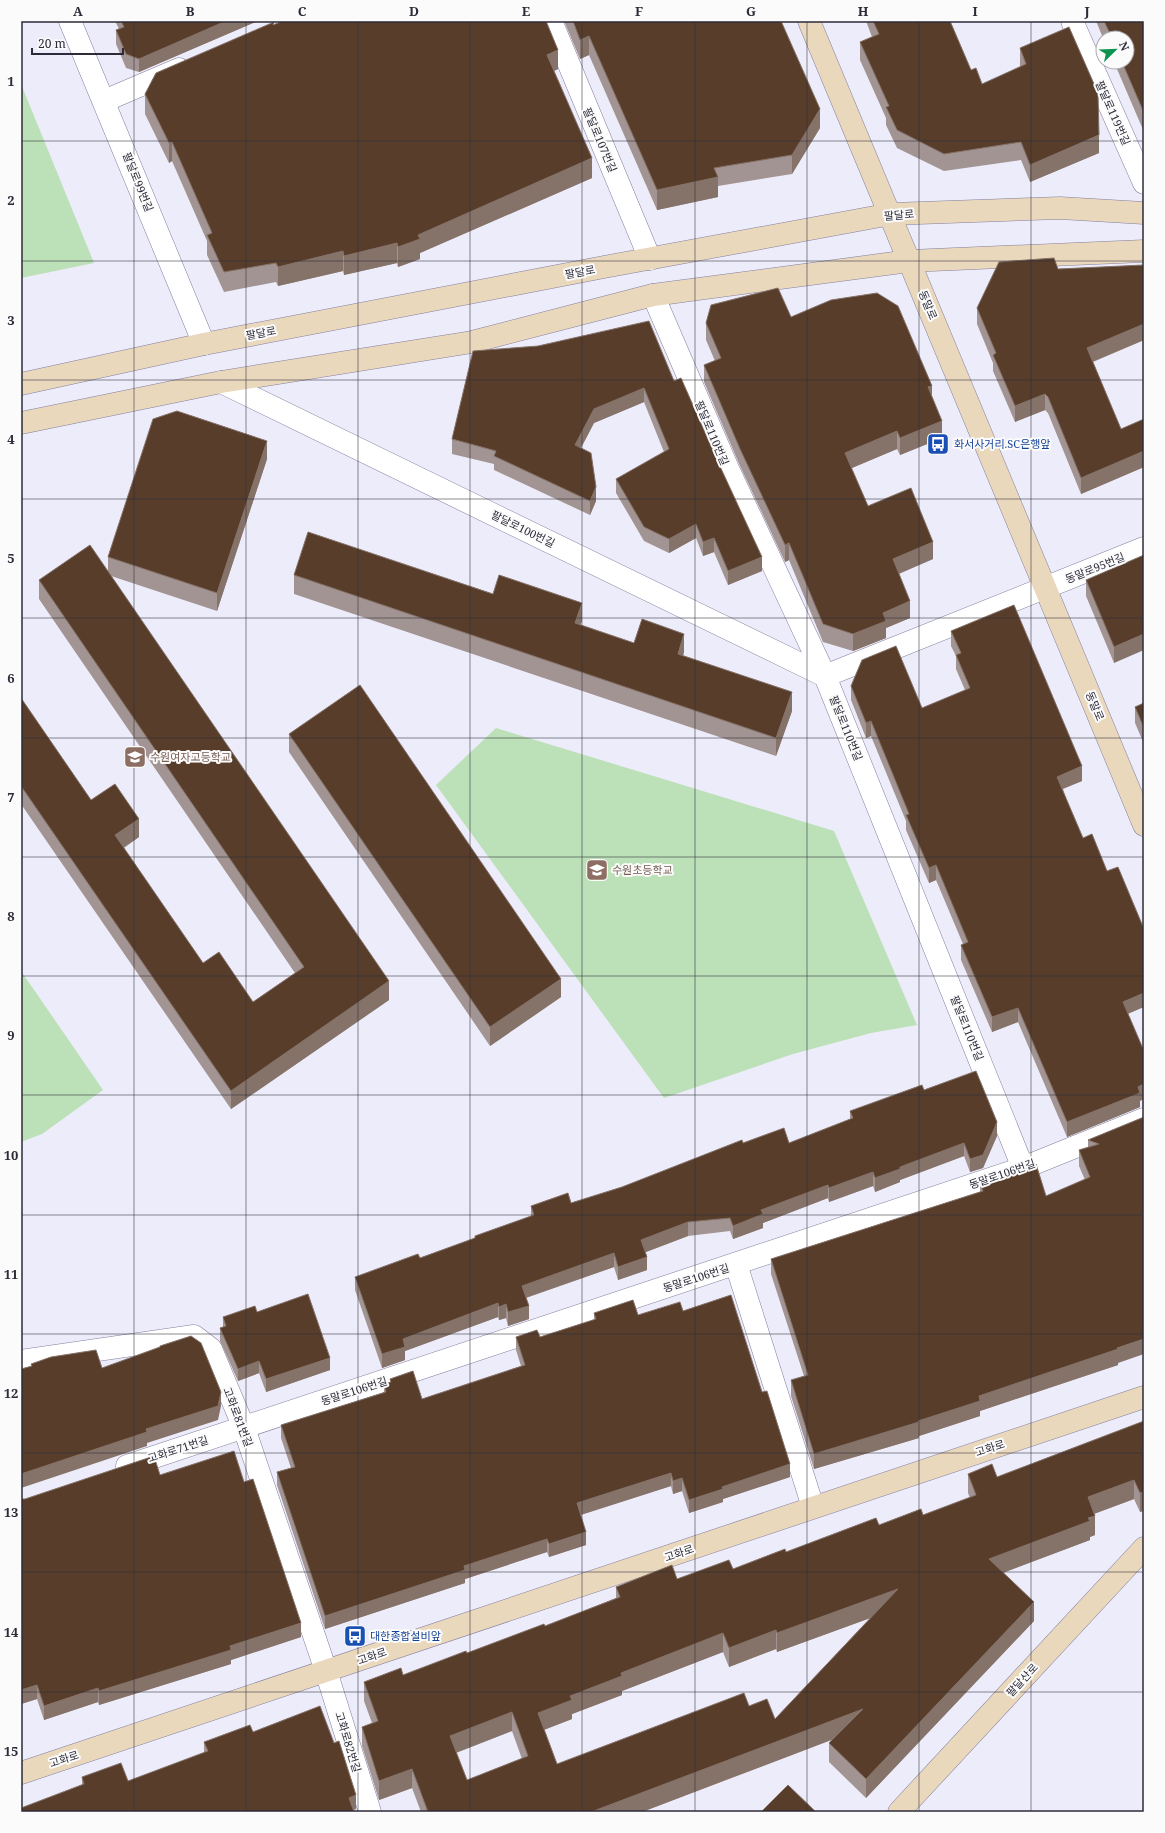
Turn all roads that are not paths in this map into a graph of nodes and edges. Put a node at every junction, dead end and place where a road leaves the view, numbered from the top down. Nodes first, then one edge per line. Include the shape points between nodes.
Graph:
1 (70, 21) edge
2 (551, 21) edge
3 (810, 21) edge
4 (1072, 21) edge
5 (197, 61) edge
6 (104, 101) junction
7 (1144, 183) edge
8 (1144, 213) edge
9 (891, 214) junction
10 (1144, 251) edge
11 (650, 259) junction
12 (910, 261) junction
13 (653, 295) junction
14 (204, 344) junction
15 (221, 382) junction
16 (21, 384) edge
17 (21, 423) edge
18 (1144, 548) edge
19 (1046, 588) junction
20 (825, 676) junction
21 (1144, 825) edge
22 (1144, 1119) edge
23 (1023, 1168) junction
24 (736, 1264) junction
25 (21, 1361) edge
26 (1144, 1397) edge
27 (244, 1428) junction
28 (110, 1472) edge
29 (813, 1507) junction
30 (1144, 1548) edge
31 (326, 1672) junction
32 (21, 1773) edge
33 (370, 1812) edge
34 (899, 1812) edge

1 - 6 street, 팔달로99번길
2 - 11 street, 팔달로107번길
3 - 9 street, 동말로
4 - 7 street, 팔달로119번길
5 - 6 street
6 - 14 street, 팔달로99번길
8 - 9 street, 팔달로 via 1060,208
9 - 11 street, 팔달로
9 - 12 street, 동말로
10 - 12 street
11 - 14 street, 팔달로
12 - 13 street
12 - 19 street, 동말로
13 - 15 street via 472,342
13 - 20 street, 팔달로110번길 via 729,471
14 - 16 street, 팔달로
15 - 17 street
15 - 20 street, 팔달로100번길
18 - 19 street, 동말로95번길
19 - 20 street
19 - 21 street, 동말로
20 - 23 street, 팔달로110번길
22 - 23 street, 동말로106번길
23 - 24 street, 동말로106번길
24 - 27 street, 동말로106번길
24 - 29 street
25 - 27 street, 고화로81번길 via 194,1336 211,1349
26 - 29 street, 고화로
27 - 28 street, 고화로71번길
27 - 31 street, 고화로81번길
29 - 31 street, 고화로
30 - 34 street, 팔달산로
31 - 32 street, 고화로
31 - 33 street, 고화로82번길

